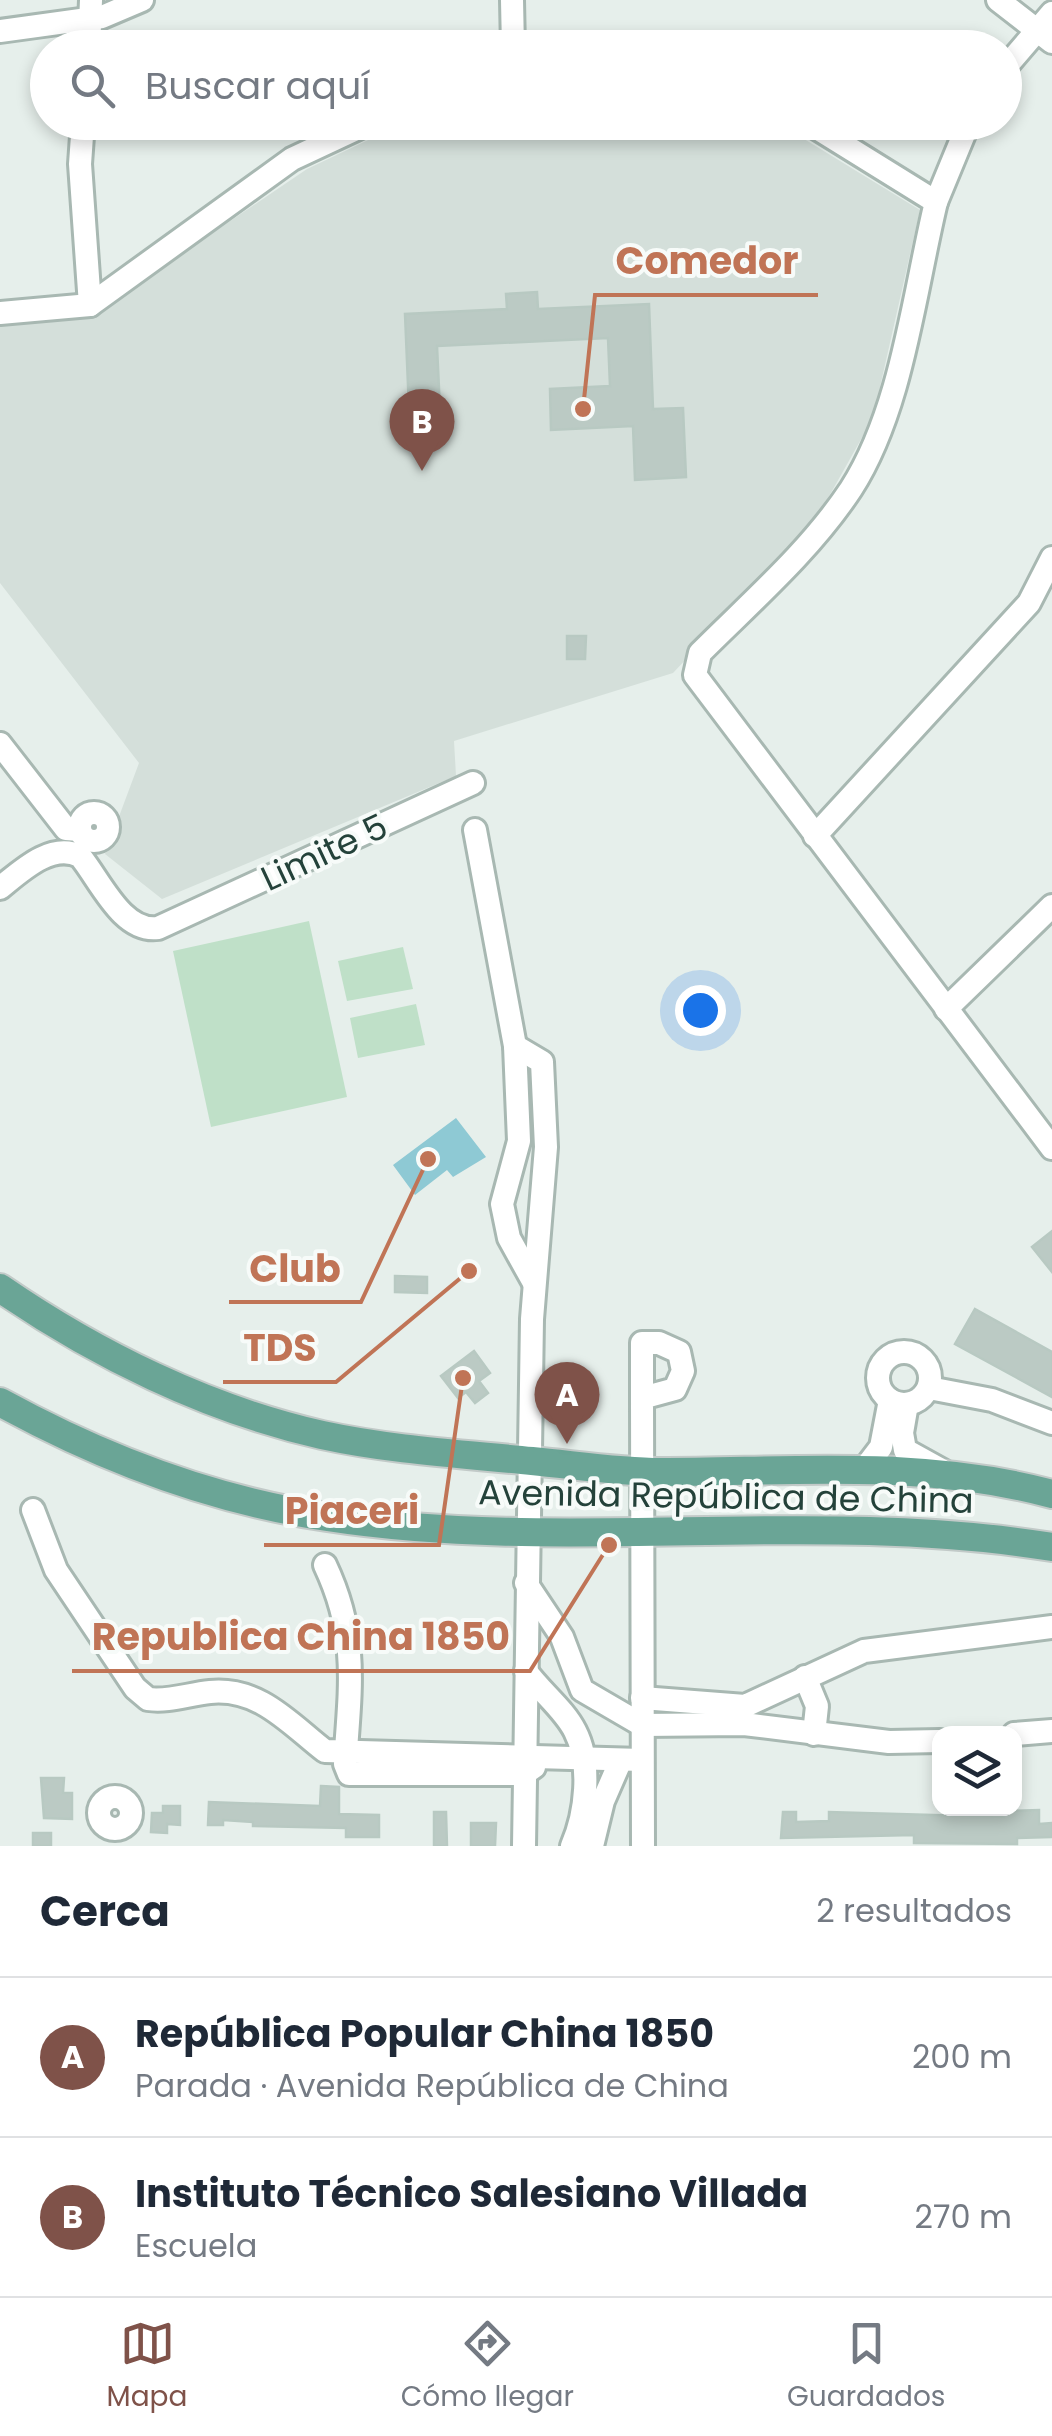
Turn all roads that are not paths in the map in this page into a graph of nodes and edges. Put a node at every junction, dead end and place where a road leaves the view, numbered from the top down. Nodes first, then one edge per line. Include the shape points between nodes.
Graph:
1 (142, 0) edge
2 (512, 0) edge
3 (998, 0) edge
4 (91, 10) edge
5 (1047, 28) edge
6 (512, 30) edge
7 (0, 31) edge
8 (1022, 51) edge
9 (82, 140) edge
10 (333, 140) edge
11 (836, 140) edge
12 (962, 140) edge
13 (936, 202) junction
14 (90, 305) junction
15 (0, 313) edge
16 (1052, 558) edge
17 (0, 744) edge
18 (473, 783) dead end
19 (80, 830) dead end
20 (475, 830) dead end
21 (815, 836) junction
22 (0, 888) edge
23 (1052, 906) edge
24 (946, 1009) junction
25 (515, 1046) junction
26 (1052, 1148) edge
27 (534, 1282) junction
28 (0, 1288) edge
29 (929, 1388) junction
30 (642, 1398) dead end
31 (0, 1402) edge
32 (898, 1402) junction
33 (1052, 1422) edge
34 (530, 1460) junction
35 (865, 1468) junction
36 (641, 1472) junction
37 (951, 1475) junction
38 (1052, 1494) edge
39 (33, 1510) dead end
40 (525, 1531) junction
41 (641, 1532) junction
42 (1052, 1547) edge
43 (325, 1565) dead end
44 (526, 1584) junction
45 (1052, 1628) edge
46 (526, 1670) junction
47 (806, 1677) junction
48 (642, 1698) junction
49 (642, 1724) junction
50 (1052, 1732) edge
51 (814, 1734) junction
52 (1022, 1734) edge
53 (932, 1741) edge
54 (583, 1760) junction
55 (631, 1761) junction
56 (347, 1762) junction
57 (530, 1767) junction
58 (524, 1846) edge
59 (572, 1846) edge
60 (592, 1846) edge
61 (643, 1846) edge

1 - 4 street
2 - 6 street
3 - 5 street
4 - 7 street
5 - 8 street
9 - 14 street
10 - 14 street via 292,159
11 - 13 street
12 - 13 street
13 - 21 street via 889,403 868,457 809,544 695,660 698,682
14 - 15 street
16 - 21 street via 1029,603
17 - 19 street via 66,829
18 - 22 street, Limite 5 via 147,930 124,916 71,852 36,862
20 - 25 street
21 - 24 street
23 - 24 street
24 - 26 street
25 - 27 street via 519,1141 502,1204 509,1238
25 - 27 street via 538,1058 544,1071 546,1146
27 - 34 street
28 - 34 main road, Avenida República de China via 90,1344 233,1408 336,1438
29 - 32 street
29 - 32 street via 921,1357 896,1352 882,1362 877,1379
29 - 33 street via 992,1400
30 - 36 street
31 - 40 main road, Avenida República de China via 128,1463 240,1499 372,1522
32 - 35 street
32 - 37 street via 906,1450
34 - 36 main road, Avenida República de China
34 - 40 street
35 - 36 main road, Avenida República de China
35 - 37 main road, Avenida República de China
36 - 41 street
37 - 38 main road, Avenida República de China
39 - 56 street via 56,1570 143,1696 160,1700 216,1691 247,1698 288,1716
40 - 41 main road, Avenida República de China
40 - 44 street
41 - 42 main road, Avenida República de China via 912,1532
41 - 48 street
43 - 56 street via 349,1632
44 - 46 street
44 - 49 street via 562,1636 582,1690
45 - 47 street via 864,1651
46 - 54 street via 574,1729
46 - 57 street
47 - 48 street via 745,1706
47 - 51 street via 817,1706
48 - 49 street
49 - 51 street via 744,1724
49 - 55 street
50 - 52 street
51 - 53 street
54 - 55 street
54 - 57 street
54 - 59 street via 584,1807
55 - 60 street via 603,1801
55 - 61 street via 644,1788
56 - 57 street
57 - 58 street

